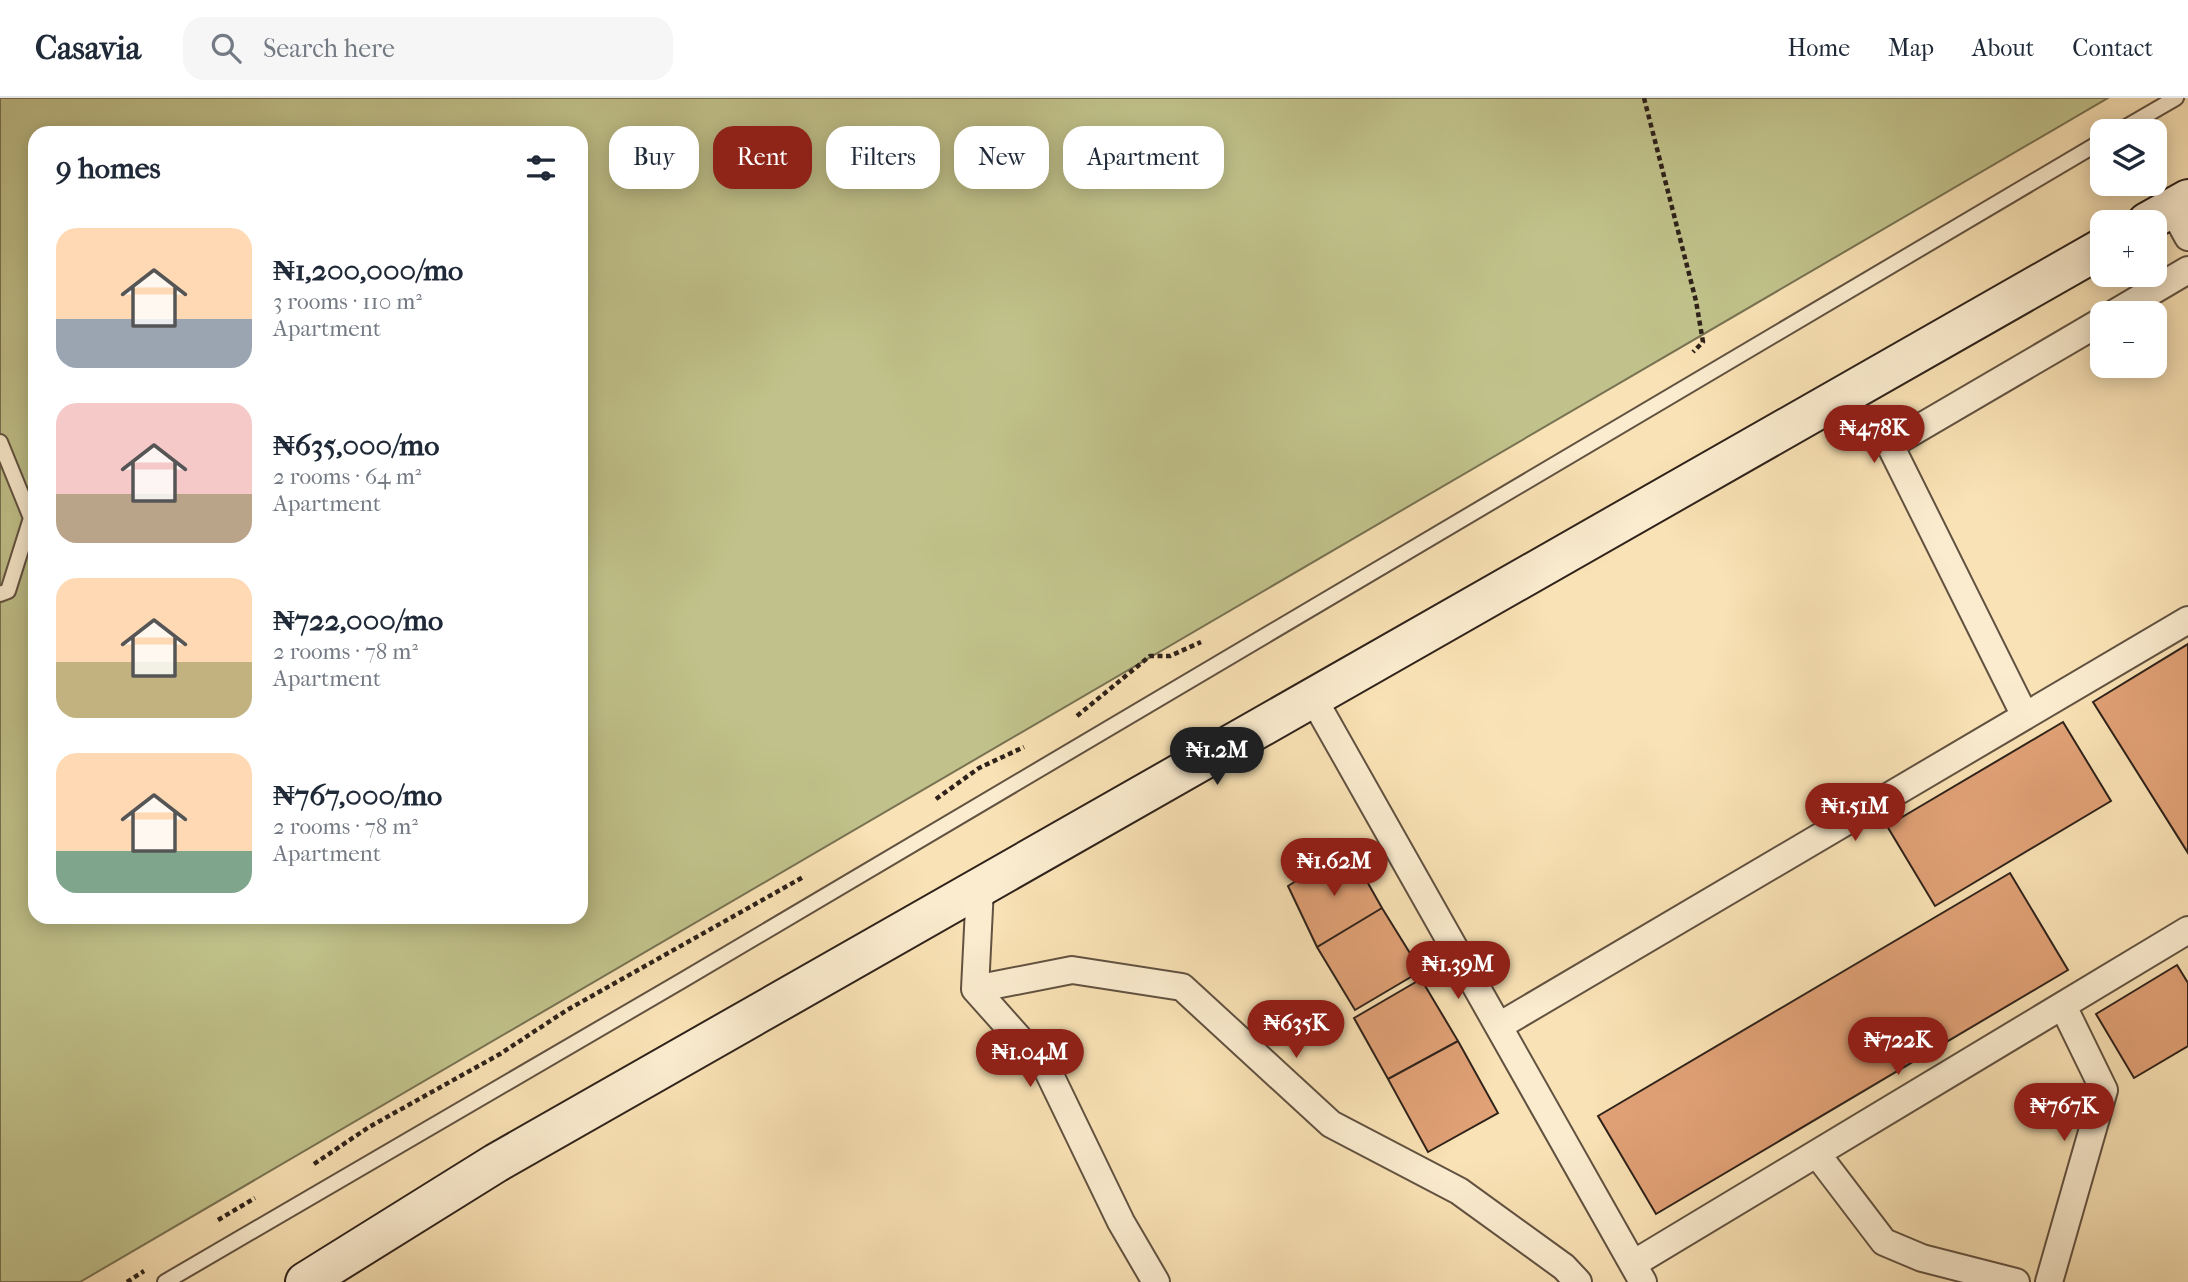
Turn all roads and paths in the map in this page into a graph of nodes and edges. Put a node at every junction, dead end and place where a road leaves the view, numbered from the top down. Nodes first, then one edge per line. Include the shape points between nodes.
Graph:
1 (1644, 98) edge
2 (2176, 98) edge
3 (2140, 119) edge
4 (2090, 148) edge
5 (2090, 255) edge
6 (2188, 270) edge
7 (2135, 301) edge
8 (2090, 328) edge
9 (1688, 358) dead end
10 (0, 442) edge
11 (28, 511) edge
12 (28, 527) edge
13 (0, 594) edge
14 (2188, 620) edge
15 (1207, 640) dead end
16 (1313, 698) junction
17 (2025, 716) junction
18 (1074, 718) dead end
19 (1029, 745) dead end
20 (928, 805) dead end
21 (812, 872) dead end
22 (980, 888) junction
23 (2188, 930) edge
24 (975, 989) junction
25 (2063, 1006) junction
26 (1499, 1026) junction
27 (1817, 1154) junction
28 (307, 1169) dead end
29 (260, 1195) dead end
30 (214, 1223) dead end
31 (154, 1265) dead end
32 (1638, 1273) edge
33 (127, 1282) edge
34 (165, 1282) edge
35 (305, 1282) edge
36 (1156, 1282) edge
37 (1578, 1282) edge
38 (2016, 1282) edge
39 (2049, 1282) edge

1 - 9 path via 1703,342
2 - 3 lane
4 - 34 lane
5 - 16 main road
6 - 7 street
8 - 17 street via 1890,444
10 - 11 lane
12 - 13 lane via 8,590
14 - 17 street
15 - 18 path via 1170,656 1150,656
16 - 22 main road
16 - 26 street
17 - 26 street
19 - 20 path via 979,768
21 - 28 path via 566,1010
22 - 24 street
22 - 35 main road via 496,1163
23 - 25 street
24 - 36 street via 1048,1071 1121,1222
24 - 37 street via 1072,970 1182,988 1331,1124 1459,1191
25 - 27 street
25 - 39 street via 2104,1090
26 - 32 street
27 - 32 street
27 - 38 street via 1884,1242 1922,1258
29 - 30 path
31 - 33 path

